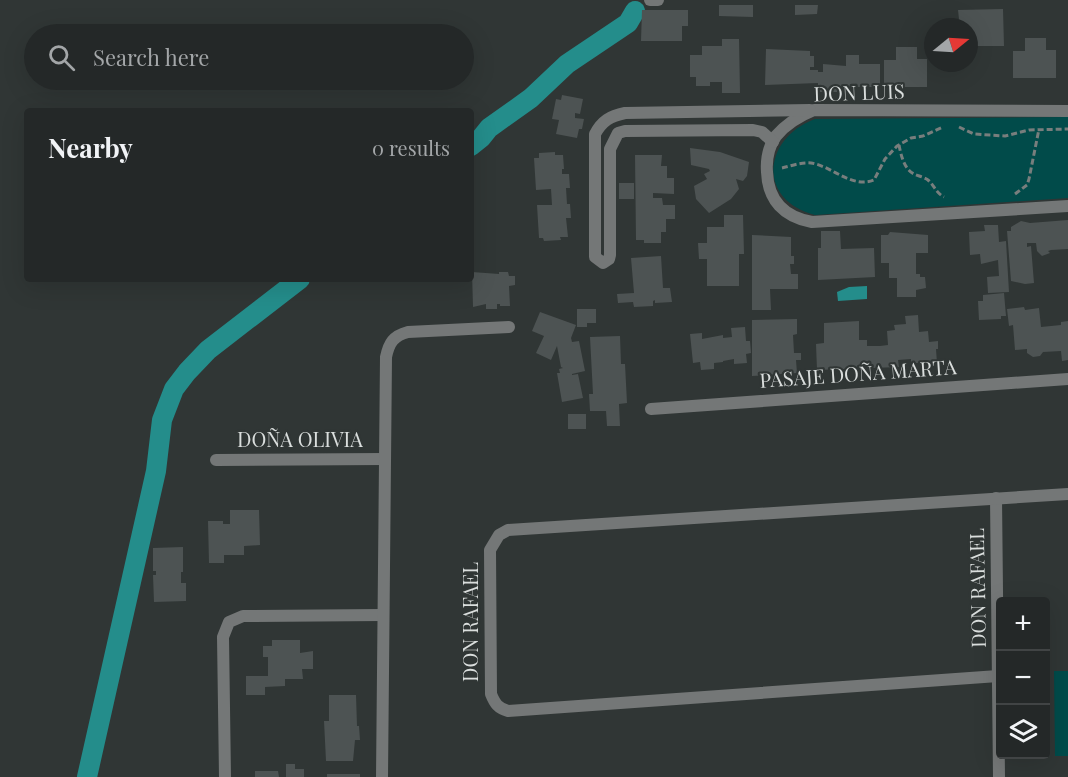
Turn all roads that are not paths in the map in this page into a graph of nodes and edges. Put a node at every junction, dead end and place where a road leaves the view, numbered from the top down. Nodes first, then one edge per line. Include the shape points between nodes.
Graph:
1 (650, 0) edge
2 (658, 0) edge
3 (814, 110) junction
4 (756, 111) junction
5 (1068, 111) edge
6 (739, 129) junction
7 (773, 142) junction
8 (1068, 206) edge
9 (509, 327) dead end
10 (1068, 379) edge
11 (651, 409) dead end
12 (385, 459) junction
13 (216, 460) dead end
14 (1068, 494) edge
15 (996, 498) junction
16 (382, 615) junction
17 (998, 651) edge
18 (996, 676) edge
19 (998, 705) edge
20 (225, 777) edge
21 (382, 777) edge
22 (999, 777) edge

1 - 2 street
3 - 4 street
3 - 5 street, DON LUIS
3 - 7 street, DON LUIS via 786,125
4 - 6 street
4 - 6 street via 624,113 599,126 595,134 597,260 606,262 610,255 610,149 618,133
6 - 7 street via 762,132
7 - 8 street via 768,154 768,186 782,208 802,220
9 - 12 street, DOÑA OLIVIA via 408,332 392,340 386,357
10 - 11 street, PASAJE DOÑA MARTA
12 - 13 street, DOÑA OLIVIA
12 - 16 street, DOÑA OLIVIA
14 - 15 street, DON RAFAEL
15 - 17 street, DON RAFAEL
15 - 18 street, DON RAFAEL via 508,530 499,535 490,550 492,694 494,703 508,711
16 - 20 street via 243,616 229,622 223,637
16 - 21 street, DOÑA OLIVIA
19 - 22 street, DON RAFAEL

